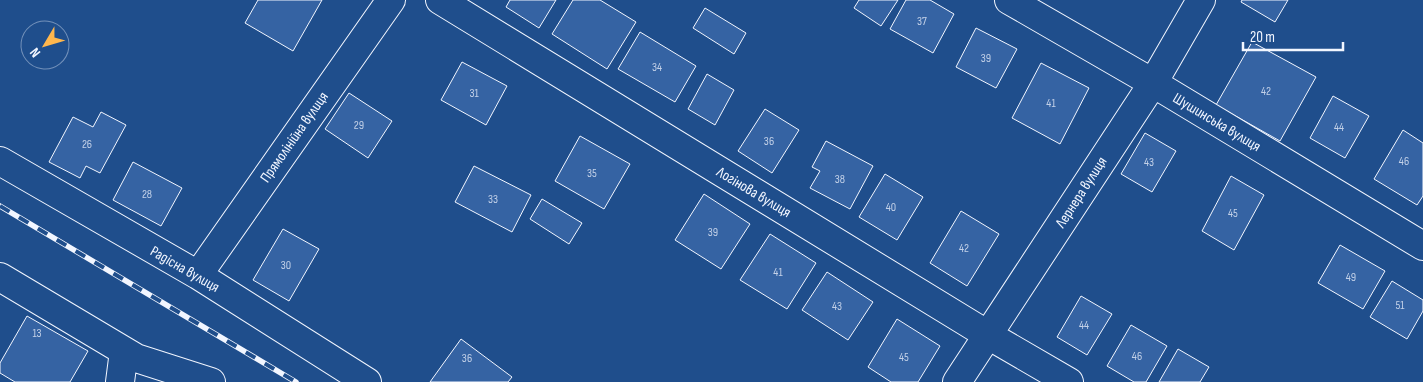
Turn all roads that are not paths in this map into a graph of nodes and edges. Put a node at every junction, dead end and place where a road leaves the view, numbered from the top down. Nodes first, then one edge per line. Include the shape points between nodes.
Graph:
1 (391, 0) edge
2 (440, 0) edge
3 (1009, 0) edge
4 (1201, 0) edge
5 (1153, 84) junction
6 (0, 161) edge
7 (1423, 246) edge
8 (198, 275) junction
9 (0, 277) edge
10 (988, 335) junction
11 (124, 351) junction
12 (120, 382) edge
13 (210, 382) edge
14 (367, 382) edge
15 (957, 382) edge
16 (1069, 382) edge

1 - 8 street, Прямолінійна вулиця
2 - 10 street, Логінова вулиця
3 - 5 street, Шушинська вулиця
4 - 5 street, Лернера вулиця
5 - 7 street, Шушинська вулиця
5 - 10 street, Лернера вулиця
6 - 8 street, Радісна вулиця
8 - 14 street, Радісна вулиця
9 - 11 street
10 - 15 street, Лернера вулиця
10 - 16 street, Логінова вулиця
11 - 12 street
11 - 13 street via 136,358

